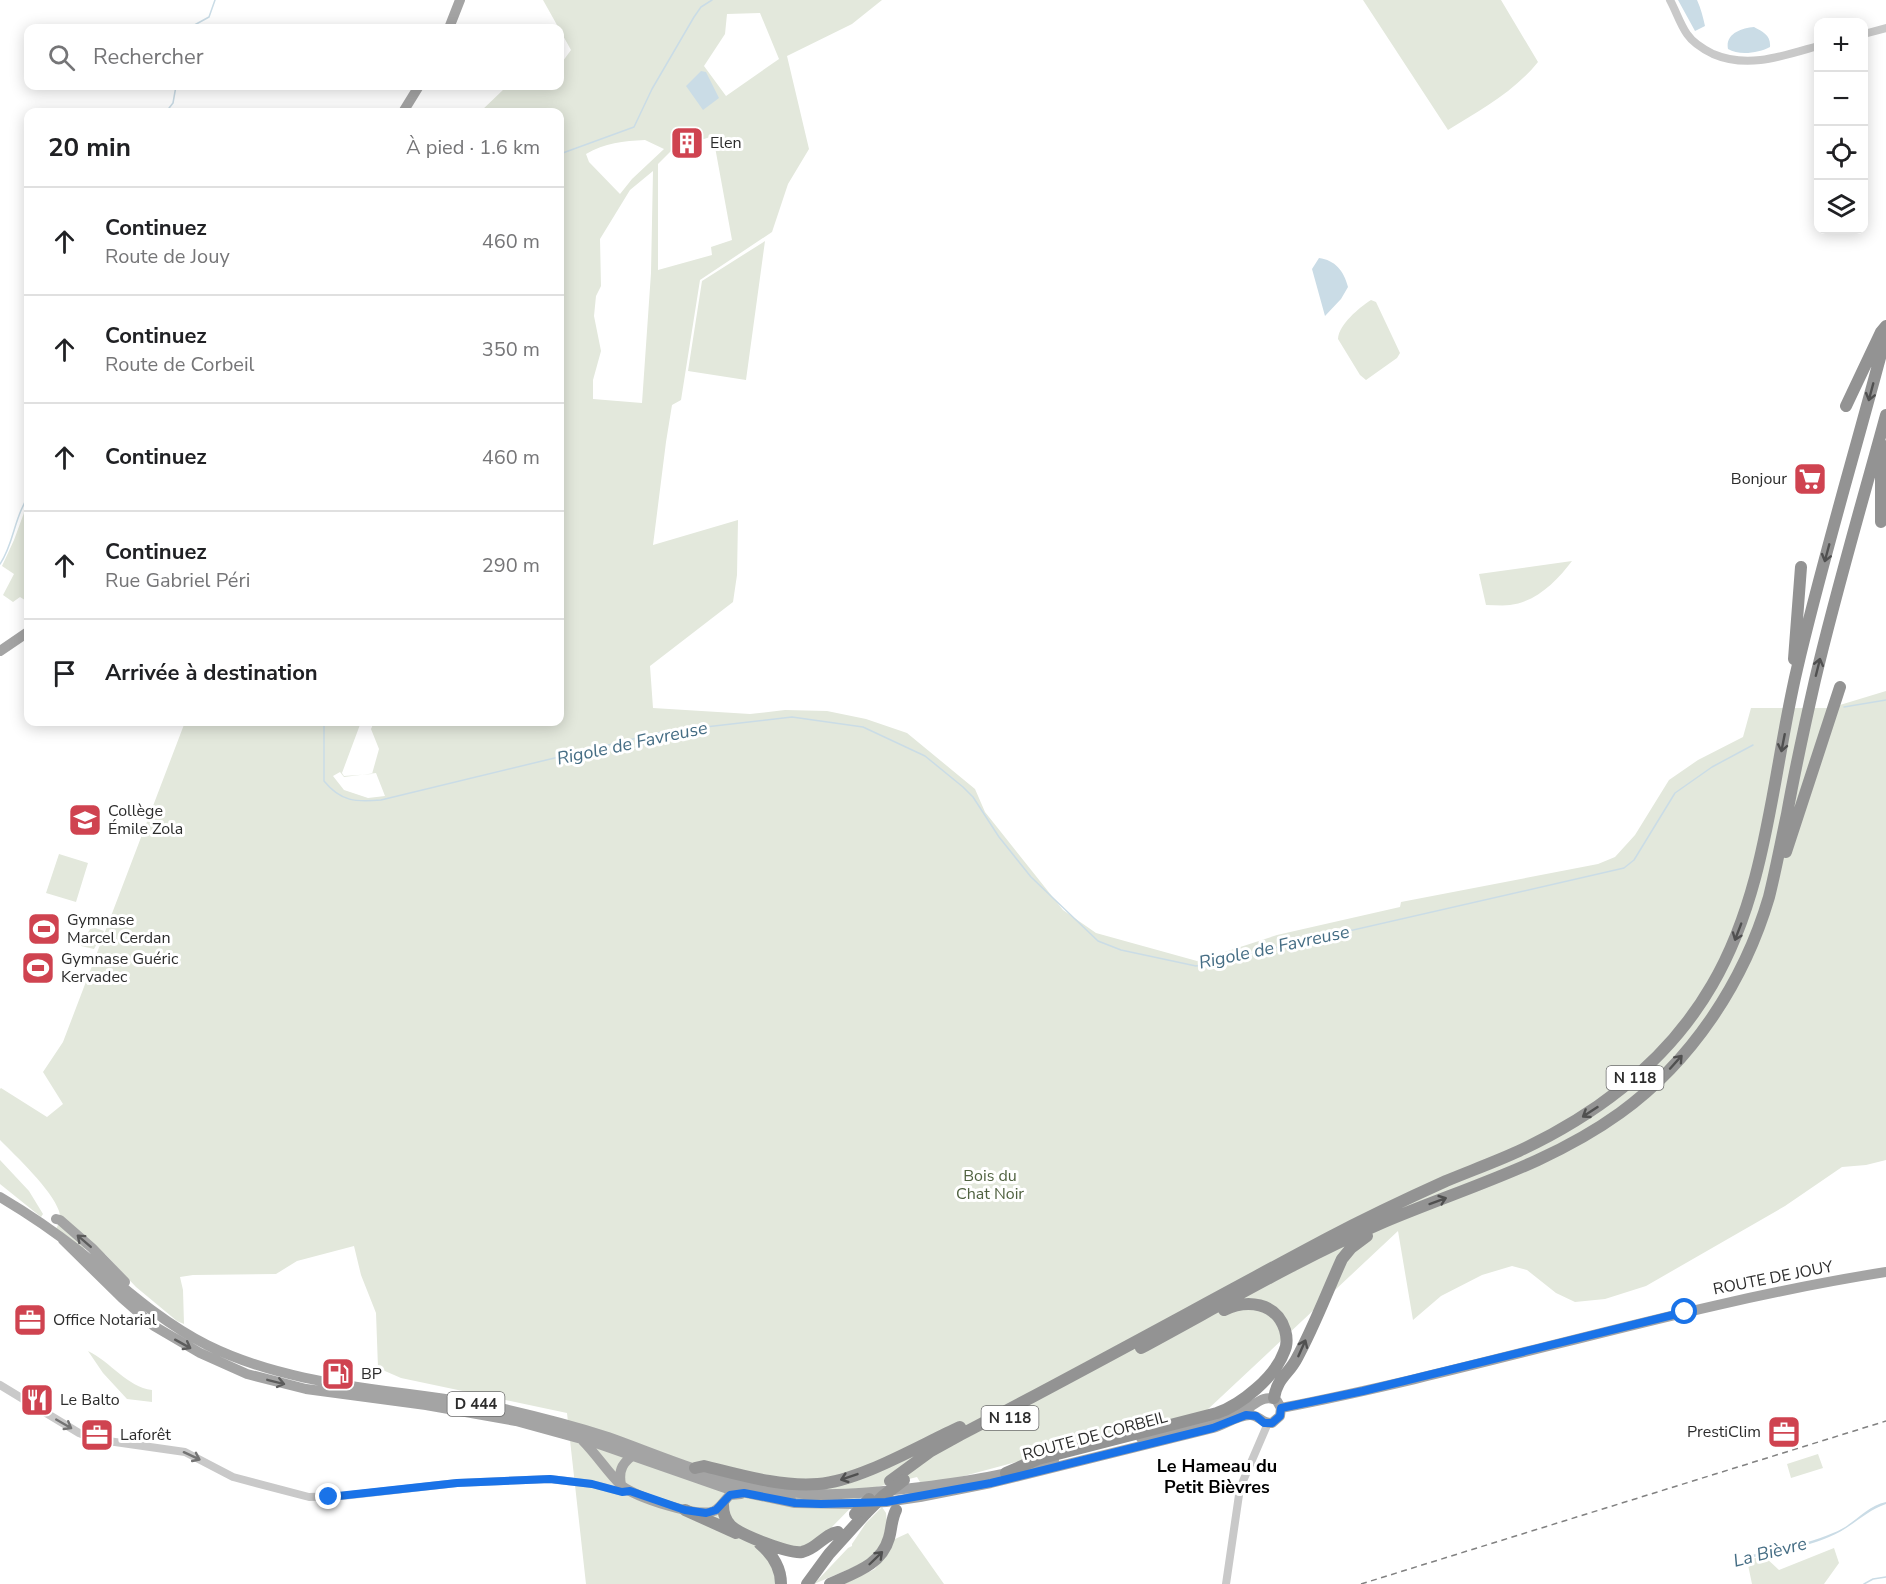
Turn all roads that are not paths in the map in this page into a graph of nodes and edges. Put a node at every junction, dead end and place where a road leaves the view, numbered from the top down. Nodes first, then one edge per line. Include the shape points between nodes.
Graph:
1 (460, 0) edge
2 (1670, 0) edge
3 (451, 24) edge
4 (1886, 28) edge
5 (1868, 33) edge
6 (1814, 47) edge
7 (417, 90) edge
8 (405, 108) edge
9 (1886, 326) edge
10 (1886, 335) edge
11 (1846, 406) dead end
12 (1886, 416) edge
13 (1881, 432) junction
14 (1881, 522) dead end
15 (1801, 567) dead end
16 (24, 635) edge
17 (0, 651) edge
18 (1796, 671) junction
19 (1840, 687) dead end
20 (1773, 880) junction
21 (0, 1197) edge
22 (56, 1219) dead end
23 (1383, 1222) junction
24 (63, 1240) junction
25 (1886, 1272) edge
26 (1212, 1310) junction
27 (154, 1312) junction
28 (251, 1370) junction
29 (0, 1385) edge
30 (1277, 1403) junction
31 (1256, 1410) junction
32 (1006, 1411) junction
33 (1268, 1423) junction
34 (580, 1438) junction
35 (637, 1452) junction
36 (695, 1468) junction
37 (1006, 1473) junction
38 (626, 1488) junction
39 (744, 1493) junction
40 (920, 1497) junction
41 (723, 1505) junction
42 (685, 1510) junction
43 (896, 1510) joint
44 (860, 1513) junction
45 (838, 1532) junction
46 (780, 1584) edge
47 (798, 1584) edge
48 (807, 1584) edge
49 (830, 1584) edge
50 (1226, 1584) edge

1 - 3 main road
2 - 6 street via 1688,35 1702,49 1730,60 1759,60
4 - 5 street
7 - 8 main road
9 - 11 highway
10 -> 18 highway, N 118
12 - 13 highway, N 118
13 - 14 highway via 1885,443
20 -> 13 highway, N 118 via 1816,675
15 - 18 highway
16 - 17 main road
18 -> 32 highway, N 118 via 1763,845 1740,927 1700,1004 1644,1070 1596,1108 1540,1140 1329,1238
19 - 20 highway via 1781,867
23 -> 20 highway, N 118 via 1556,1152 1638,1098 1677,1061 1714,1016 1748,953
21 - 24 main road, D 444
27 -> 22 main road via 92,1248
23 - 26 highway, N 118
30 -> 23 highway via 1275,1388 1297,1360 1342,1259 1359,1241 1380,1229
24 - 27 main road, D 444
24 -> 28 main road, D 444 via 154,1326 231,1367
25 - 30 main road, ROUTE DE JOUY via 1763,1294 1363,1391
26 - 37 highway via 1219,1312 1246,1304 1265,1306 1278,1315 1284,1328 1286,1342 1281,1359 1244,1399 1217,1413 1038,1460
26 - 44 highway, N 118, bridge via 964,1442
27 - 28 main road, D 444 via 192,1337 241,1360
28 -> 34 main road, D 444 via 306,1389 464,1411
28 - 35 main road, D 444 via 507,1410 591,1432
29 -> 38 street via 94,1439 185,1452 226,1474 309,1497 550,1479 622,1492
30 - 31 main road, ROUTE DE CORBEIL via 1264,1398
30 - 33 main road via 1278,1419
31 - 33 main road via 1261,1421
31 - 37 main road, ROUTE DE CORBEIL
31 - 40 main road, ROUTE DE CORBEIL / D 444 via 1213,1428
32 -> 36 highway via 992,1412 828,1483 789,1484 704,1466
32 - 44 highway, N 118, bridge via 932,1452 890,1481 871,1496
33 - 50 street via 1240,1488
34 - 35 main road, D 444
34 - 38 main road
35 - 36 main road, D 444
35 - 38 main road via 622,1465 620,1472
35 - 39 main road, D 444
36 - 37 main road, ROUTE DE CORBEIL / D 444 via 750,1485 817,1495 865,1494
38 - 42 main road
39 - 40 main road, D 444 via 821,1504
39 - 41 main road via 730,1495
40 - 43 main road
41 - 42 main road via 706,1513
41 - 45 highway via 724,1516 733,1528 789,1552 810,1550
42 - 46 highway via 759,1544 774,1557
49 -> 43 highway via 878,1558 886,1546
44 - 45 highway, N 118
44 - 48 highway, N 118
45 - 47 highway, N 118

